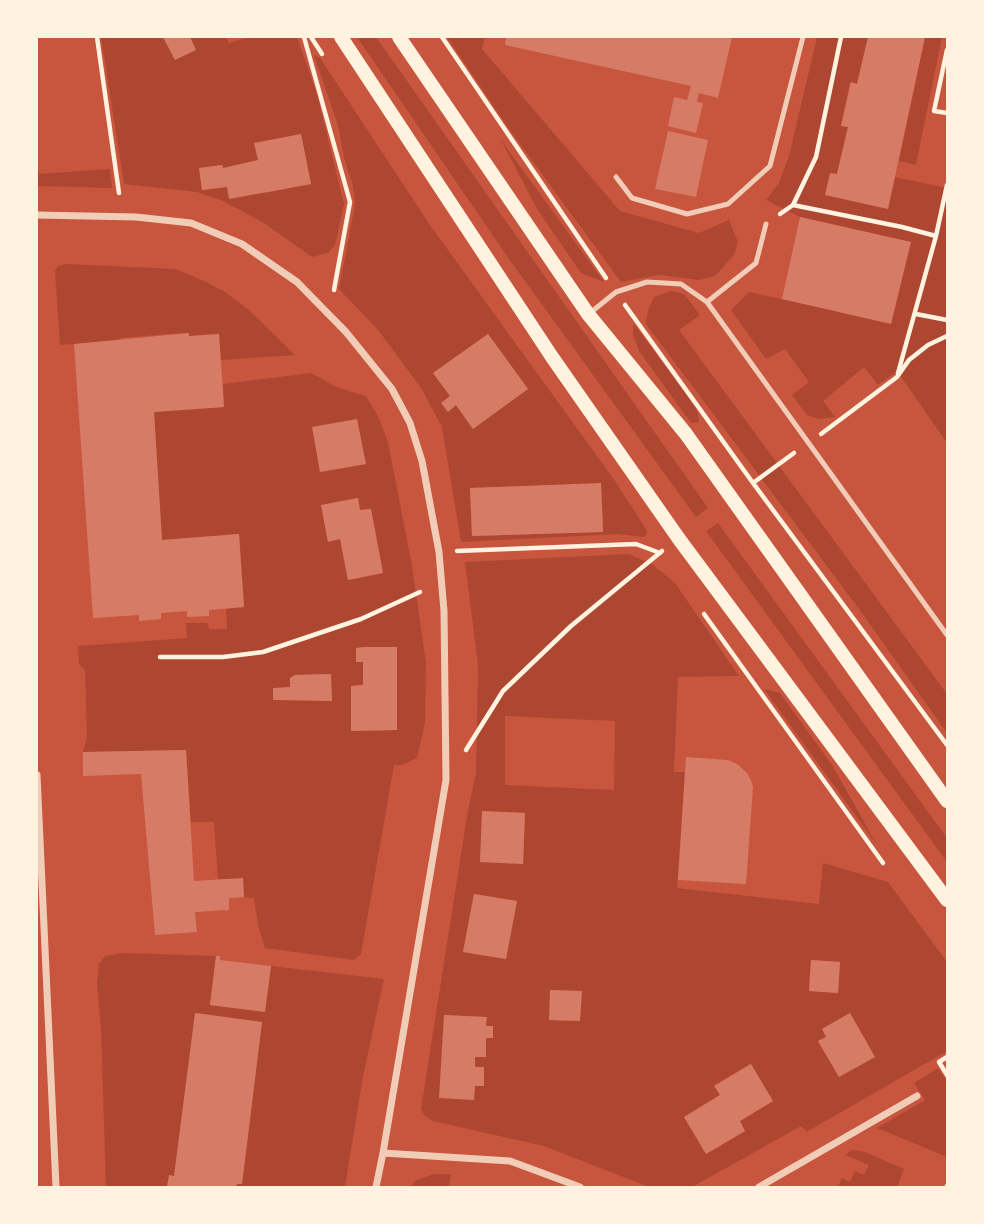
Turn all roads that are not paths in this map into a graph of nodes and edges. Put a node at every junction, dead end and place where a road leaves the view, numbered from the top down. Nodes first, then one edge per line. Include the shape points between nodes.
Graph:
1 (341, 37) edge
2 (399, 37) edge
3 (803, 37) edge
4 (616, 177) dead end
5 (37, 215) edge
6 (766, 224) road end
7 (707, 302) junction
8 (588, 314) junction
9 (947, 635) edge
10 (37, 775) edge
11 (947, 801) edge
12 (947, 900) edge
13 (40, 915) edge
14 (917, 1096) dead end
15 (383, 1153) junction
16 (56, 1187) edge
17 (376, 1187) edge
18 (580, 1187) edge
19 (759, 1187) edge

1 - 12 main road via 678,539
2 - 8 main road
3 - 4 lane via 770,166 727,204 687,214 632,198
5 - 15 street via 191,223 242,244 297,282 369,359 410,423 439,552 446,780
6 - 7 lane via 756,262
7 - 8 lane via 681,284 648,282 616,292
7 - 9 lane
8 - 11 main road via 686,435
10 - 13 street
13 - 16 street
14 - 19 street
15 - 17 street
15 - 18 street via 510,1161

